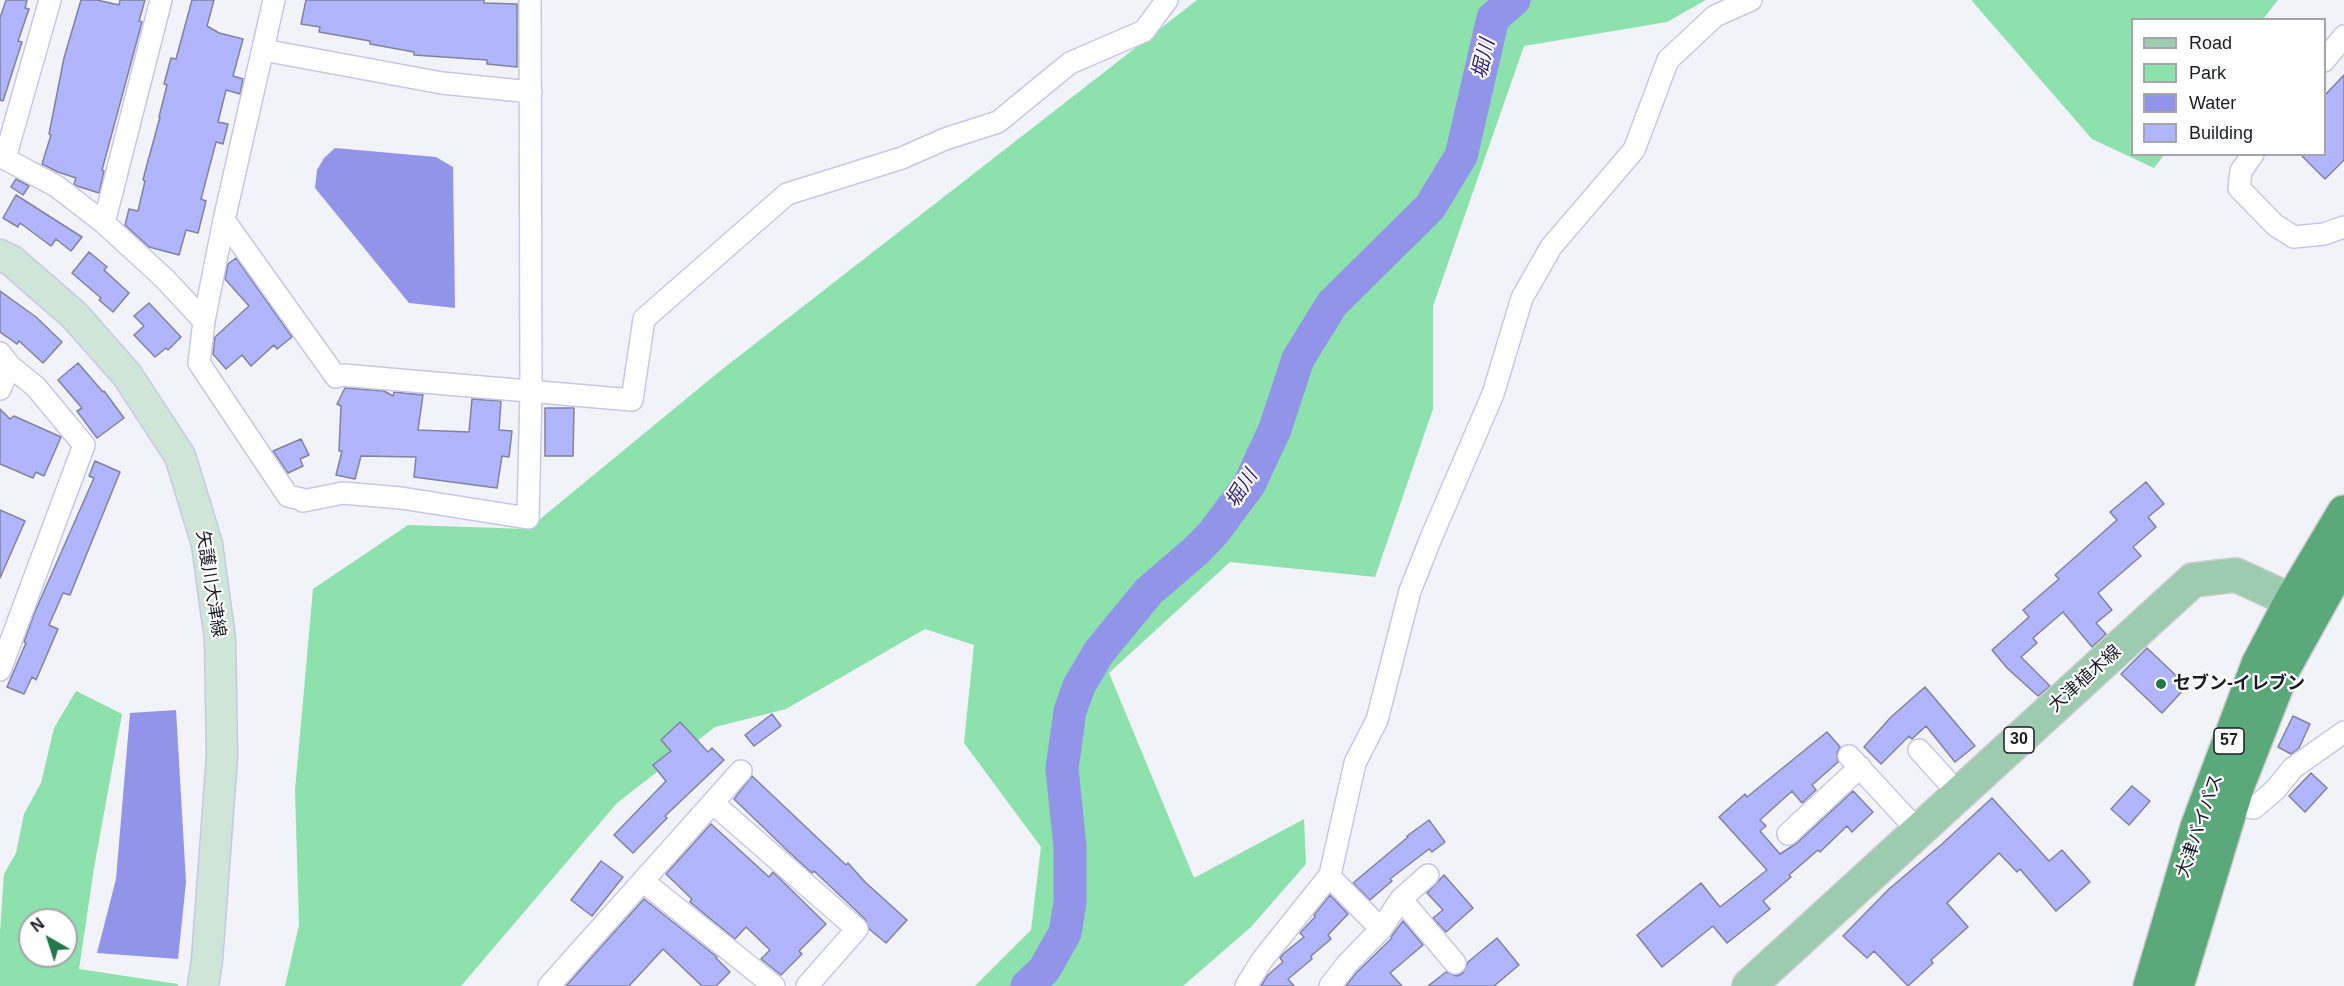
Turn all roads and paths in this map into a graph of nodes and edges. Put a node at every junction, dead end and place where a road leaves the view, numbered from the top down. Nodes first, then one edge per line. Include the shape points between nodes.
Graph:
1 (50, 0) edge
2 (161, 0) edge
3 (274, 0) edge
4 (530, 0) edge
5 (1167, 0) edge
6 (1751, 0) edge
7 (2344, 36) edge
8 (263, 50) junction
9 (2326, 60) edge
10 (531, 92) junction
11 (2252, 156) edge
12 (2, 157) edge
13 (224, 220) junction
14 (104, 223) junction
15 (2344, 227) edge
16 (0, 255) edge
17 (204, 321) junction
18 (5, 360) edge
19 (0, 390) edge
20 (531, 391) junction
21 (2344, 512) edge
22 (2344, 560) edge
23 (2302, 606) junction
24 (0, 670) edge
25 (2344, 732) edge
26 (1918, 750) dead end
27 (741, 771) dead end
28 (1959, 794) junction
29 (2233, 803) junction
30 (714, 804) junction
31 (1918, 831) junction
32 (1788, 834) dead end
33 (1428, 875) dead end
34 (1329, 876) junction
35 (644, 882) junction
36 (1401, 900) junction
37 (1381, 929) junction
38 (1455, 963) dead end
39 (1337, 983) edge
40 (203, 986) edge
41 (549, 986) edge
42 (774, 986) edge
43 (807, 986) edge
44 (1246, 986) edge
45 (1749, 986) edge
46 (2150, 986) edge
47 (2177, 986) edge

1 - 12 street
2 - 14 street
3 - 8 street
4 - 10 street
5 - 20 street via 1144,31 1070,63 998,122 788,194 644,319 632,400
6 - 34 street via 1714,16 1668,60 1634,150 1551,247 1522,298 1493,394 1410,591 1377,720 1355,763
7 - 9 street
8 - 10 street via 442,83
8 - 13 street
10 - 20 street
11 - 15 street via 2241,171 2239,188 2275,225 2294,237
12 - 14 street via 56,186
13 - 17 street
13 - 20 street via 336,377
14 - 17 street
16 - 40 main road, 矢護川大津線 via 75,316 127,375 180,456 207,544 220,639 222,756
17 - 20 street via 199,363 288,496 303,501 344,493 528,518
18 - 19 street
18 - 24 street via 36,387 84,445
21 - 23 highway, 大津バイパス / 57
22 - 23 highway, 大津バイパス / 57
23 - 28 main road, 大津植木線 / 30 via 2236,575 2193,580
23 - 29 highway, 大津バイパス / 57 via 2284,668
23 - 46 highway, 大津バイパス / 57 via 2258,664 2197,827
25 - 29 street via 2293,768 2254,808
26 - 28 street
27 - 30 street
28 - 31 main road, 大津植木線 / 30
29 - 47 highway, 大津バイパス / 57
30 - 35 street
30 - 43 street via 857,929
31 - 32 street via 1855,761
31 - 45 main road, 大津植木線 / 30
33 - 36 street
34 - 37 street
34 - 44 street
35 - 41 street
35 - 42 street
36 - 37 street
36 - 38 street
37 - 39 street

